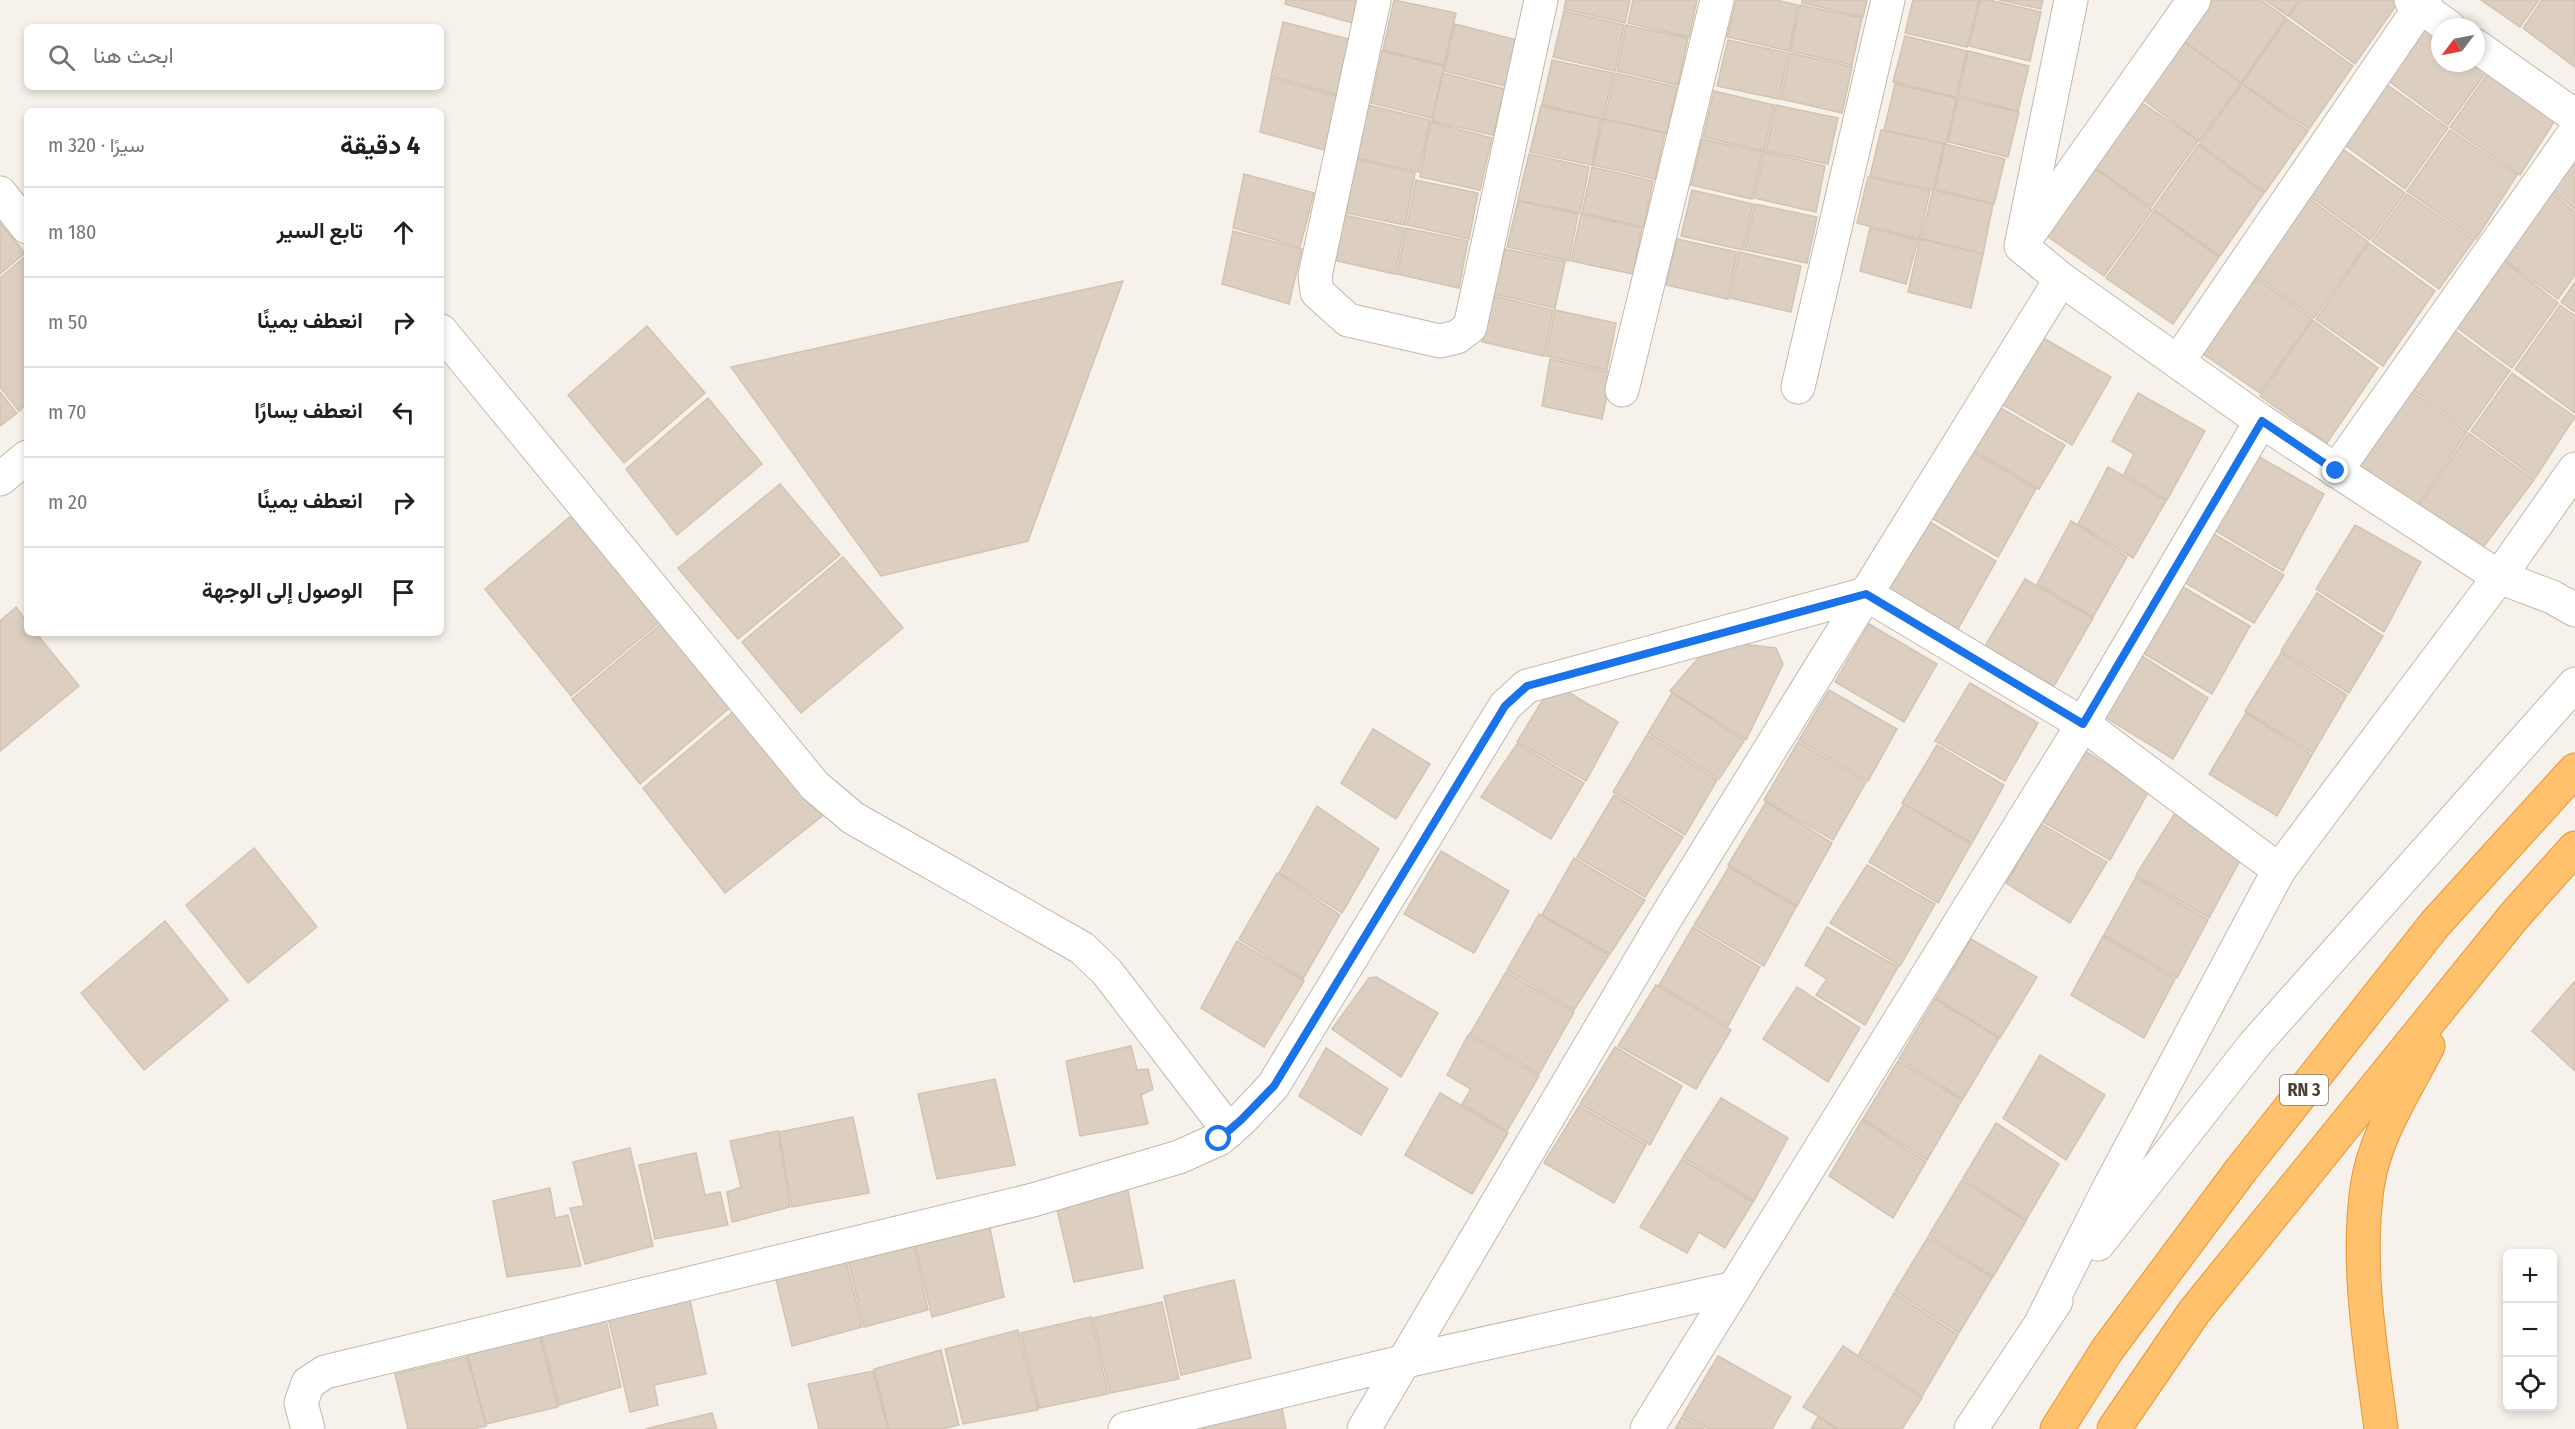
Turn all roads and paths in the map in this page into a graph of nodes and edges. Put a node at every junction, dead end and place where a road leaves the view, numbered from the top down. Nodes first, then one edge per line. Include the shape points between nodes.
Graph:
1 (1374, 0) edge
2 (1541, 0) edge
3 (1717, 0) edge
4 (1888, 0) edge
5 (2071, 0) edge
6 (2194, 0) edge
7 (2418, 2) edge
8 (2438, 18) edge
9 (2485, 52) edge
10 (2575, 116) edge
11 (2575, 132) edge
12 (0, 193) edge
13 (24, 223) edge
14 (2021, 246) junction
15 (2061, 279) junction
16 (444, 335) edge
17 (2179, 360) junction
18 (1798, 387) dead end
19 (1622, 390) dead end
20 (2262, 421) junction
21 (24, 459) edge
22 (2575, 469) edge
23 (2336, 471) junction
24 (0, 479) edge
25 (2499, 577) junction
26 (1866, 594) junction
27 (2575, 610) edge
28 (2575, 684) edge
29 (2083, 724) junction
30 (2575, 770) edge
31 (2575, 848) edge
32 (2279, 870) junction
33 (2463, 980) junction
34 (1229, 1131) junction
35 (1734, 1288) junction
36 (2043, 1318) junction
37 (1406, 1361) junction
38 (308, 1429) edge
39 (1125, 1429) edge
40 (1364, 1429) edge
41 (1647, 1429) edge
42 (1971, 1429) edge
43 (2057, 1429) edge
44 (2114, 1429) edge
45 (2381, 1429) edge

1 - 2 street via 1315,276 1317,292 1348,320 1440,341 1470,327
3 - 19 street
4 - 18 street
5 - 14 street
6 - 14 street
7 - 8 street
7 - 17 street
9 - 10 street
11 - 23 street
12 - 13 street
14 - 15 street
15 - 17 street
15 - 26 street
16 - 34 street via 815,786 853,818 1082,948 1107,972
17 - 20 street
20 - 23 street
20 - 29 street
21 - 24 street
22 - 25 street
23 - 25 street
25 - 27 street
25 - 32 street
26 - 29 street
26 - 34 street via 1527,686 1505,706 1274,1086
26 - 37 street via 1665,919
28 - 36 street via 2254,1045
29 - 32 street
29 - 35 street
30 - 43 highway, RN 3 via 2435,924 2241,1170 2107,1350
31 - 33 highway, RN 3
32 - 36 street
33 - 44 highway, RN 3 via 2194,1312
33 - 45 highway via 2385,1128 2367,1187 2363,1260
34 - 38 street via 1179,1156 1033,1200 325,1372 308,1383 301,1403
35 - 37 street
35 - 41 street
36 - 42 street
37 - 39 street
37 - 40 street

